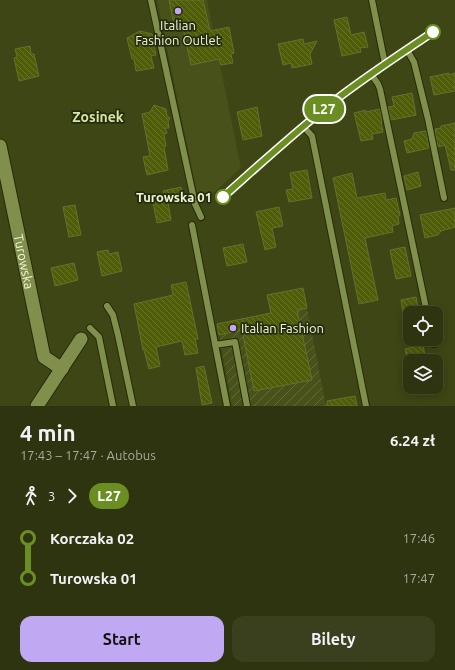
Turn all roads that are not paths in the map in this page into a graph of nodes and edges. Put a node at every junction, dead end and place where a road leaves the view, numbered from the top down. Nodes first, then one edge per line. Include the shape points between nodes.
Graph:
1 (151, 0) edge
2 (372, 0) edge
3 (407, 50) dead end
4 (385, 64) dead end
5 (371, 74) dead end
6 (304, 126) dead end
7 (0, 146) edge
8 (444, 198) dead end
9 (201, 216) dead end
10 (192, 225) dead end
11 (107, 306) dead end
12 (426, 306) edge
13 (90, 328) dead end
14 (81, 340) dead end
15 (215, 345) junction
16 (62, 369) junction
17 (37, 406) edge
18 (114, 406) edge
19 (133, 406) edge
20 (227, 406) edge
21 (247, 406) edge
22 (366, 406) edge

1 - 9 lane via 195,204
2 - 4 lane
3 - 8 lane via 414,62
5 - 12 lane via 380,89
6 - 22 lane via 312,136
7 - 16 street, Turowska via 44,357
10 - 15 lane
11 - 19 lane via 113,315
13 - 18 lane via 99,337
14 - 16 street
15 - 20 lane
15 - 21 lane via 235,342
16 - 17 street

